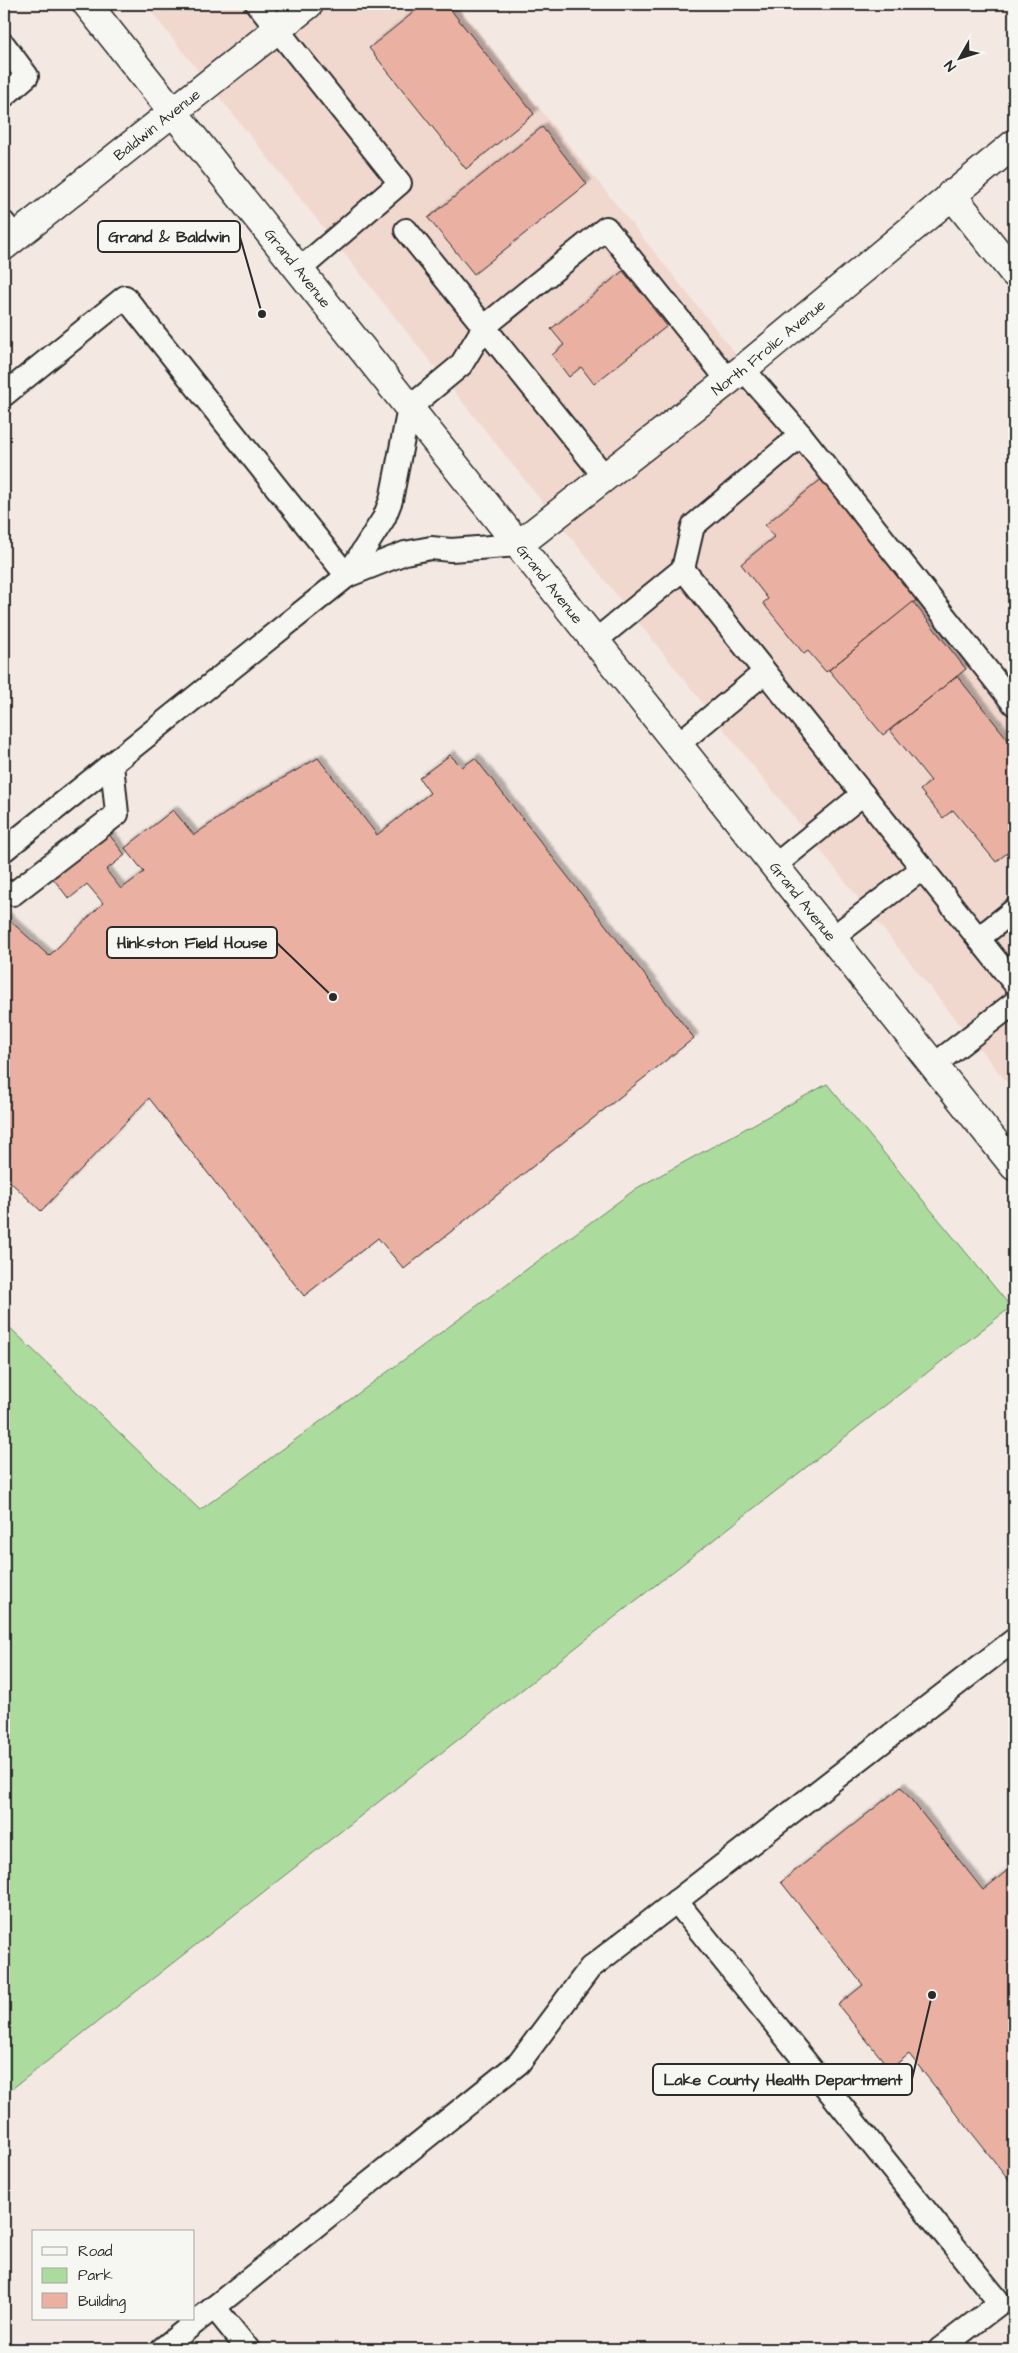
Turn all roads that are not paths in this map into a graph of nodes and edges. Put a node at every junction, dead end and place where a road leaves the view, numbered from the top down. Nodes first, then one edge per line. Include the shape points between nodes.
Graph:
1 (87, 4) edge
2 (257, 4) edge
3 (309, 4) edge
4 (277, 29) junction
5 (4, 45) edge
6 (4, 96) edge
7 (173, 112) junction
8 (1014, 144) edge
9 (951, 194) junction
10 (406, 230) dead end
11 (7, 236) edge
12 (299, 270) junction
13 (1014, 273) edge
14 (484, 327) junction
15 (735, 374) junction
16 (4, 395) edge
17 (409, 408) junction
18 (801, 435) junction
19 (605, 477) junction
20 (518, 545) junction
21 (683, 569) junction
22 (347, 576) junction
23 (595, 641) junction
24 (765, 672) junction
25 (1014, 704) edge
26 (677, 745) junction
27 (112, 764) junction
28 (863, 794) junction
29 (4, 850) edge
30 (774, 866) junction
31 (923, 868) junction
32 (4, 891) edge
33 (1014, 910) edge
34 (832, 938) junction
35 (978, 938) junction
36 (1014, 983) edge
37 (1014, 1003) edge
38 (934, 1065) junction
39 (1014, 1166) edge
40 (1014, 1640) edge
41 (676, 1901) junction
42 (214, 2307) junction
43 (162, 2349) edge
44 (248, 2349) edge
45 (940, 2349) edge

1 - 7 main road, Grand Avenue
2 - 4 lane
3 - 4 main road, Baldwin Avenue
4 - 7 main road, Baldwin Avenue
4 - 12 lane via 400,183
5 - 6 lane via 27,76
7 - 11 main road, Baldwin Avenue
7 - 12 main road, Grand Avenue
8 - 9 main road, North Frolic Avenue
9 - 13 main road
9 - 15 main road, North Frolic Avenue
10 - 14 lane
12 - 17 main road, Grand Avenue
14 - 15 lane via 606,228
14 - 17 lane via 461,365
14 - 19 lane
15 - 18 lane
15 - 19 main road, North Frolic Avenue
16 - 22 lane via 125,297
17 - 20 main road, Grand Avenue
17 - 22 lane via 391,500 384,518
18 - 21 lane via 693,526
18 - 25 lane
19 - 20 main road, North Frolic Avenue
20 - 22 lane via 451,550 431,548 404,553
20 - 23 main road, Grand Avenue
21 - 23 lane
21 - 24 lane
22 - 27 lane
23 - 26 main road, Grand Avenue
24 - 26 lane
24 - 28 lane
26 - 30 main road, Grand Avenue
27 - 29 lane
27 - 32 lane via 117,814 12,894
28 - 30 lane
28 - 31 lane
30 - 34 main road, Grand Avenue
31 - 34 lane
31 - 35 lane
33 - 35 lane
34 - 38 main road, Grand Avenue
35 - 36 lane
37 - 38 lane
38 - 39 main road, Grand Avenue
40 - 41 lane
41 - 42 lane via 590,1968 519,2064
41 - 45 lane via 1000,2303
42 - 43 lane
42 - 44 lane

